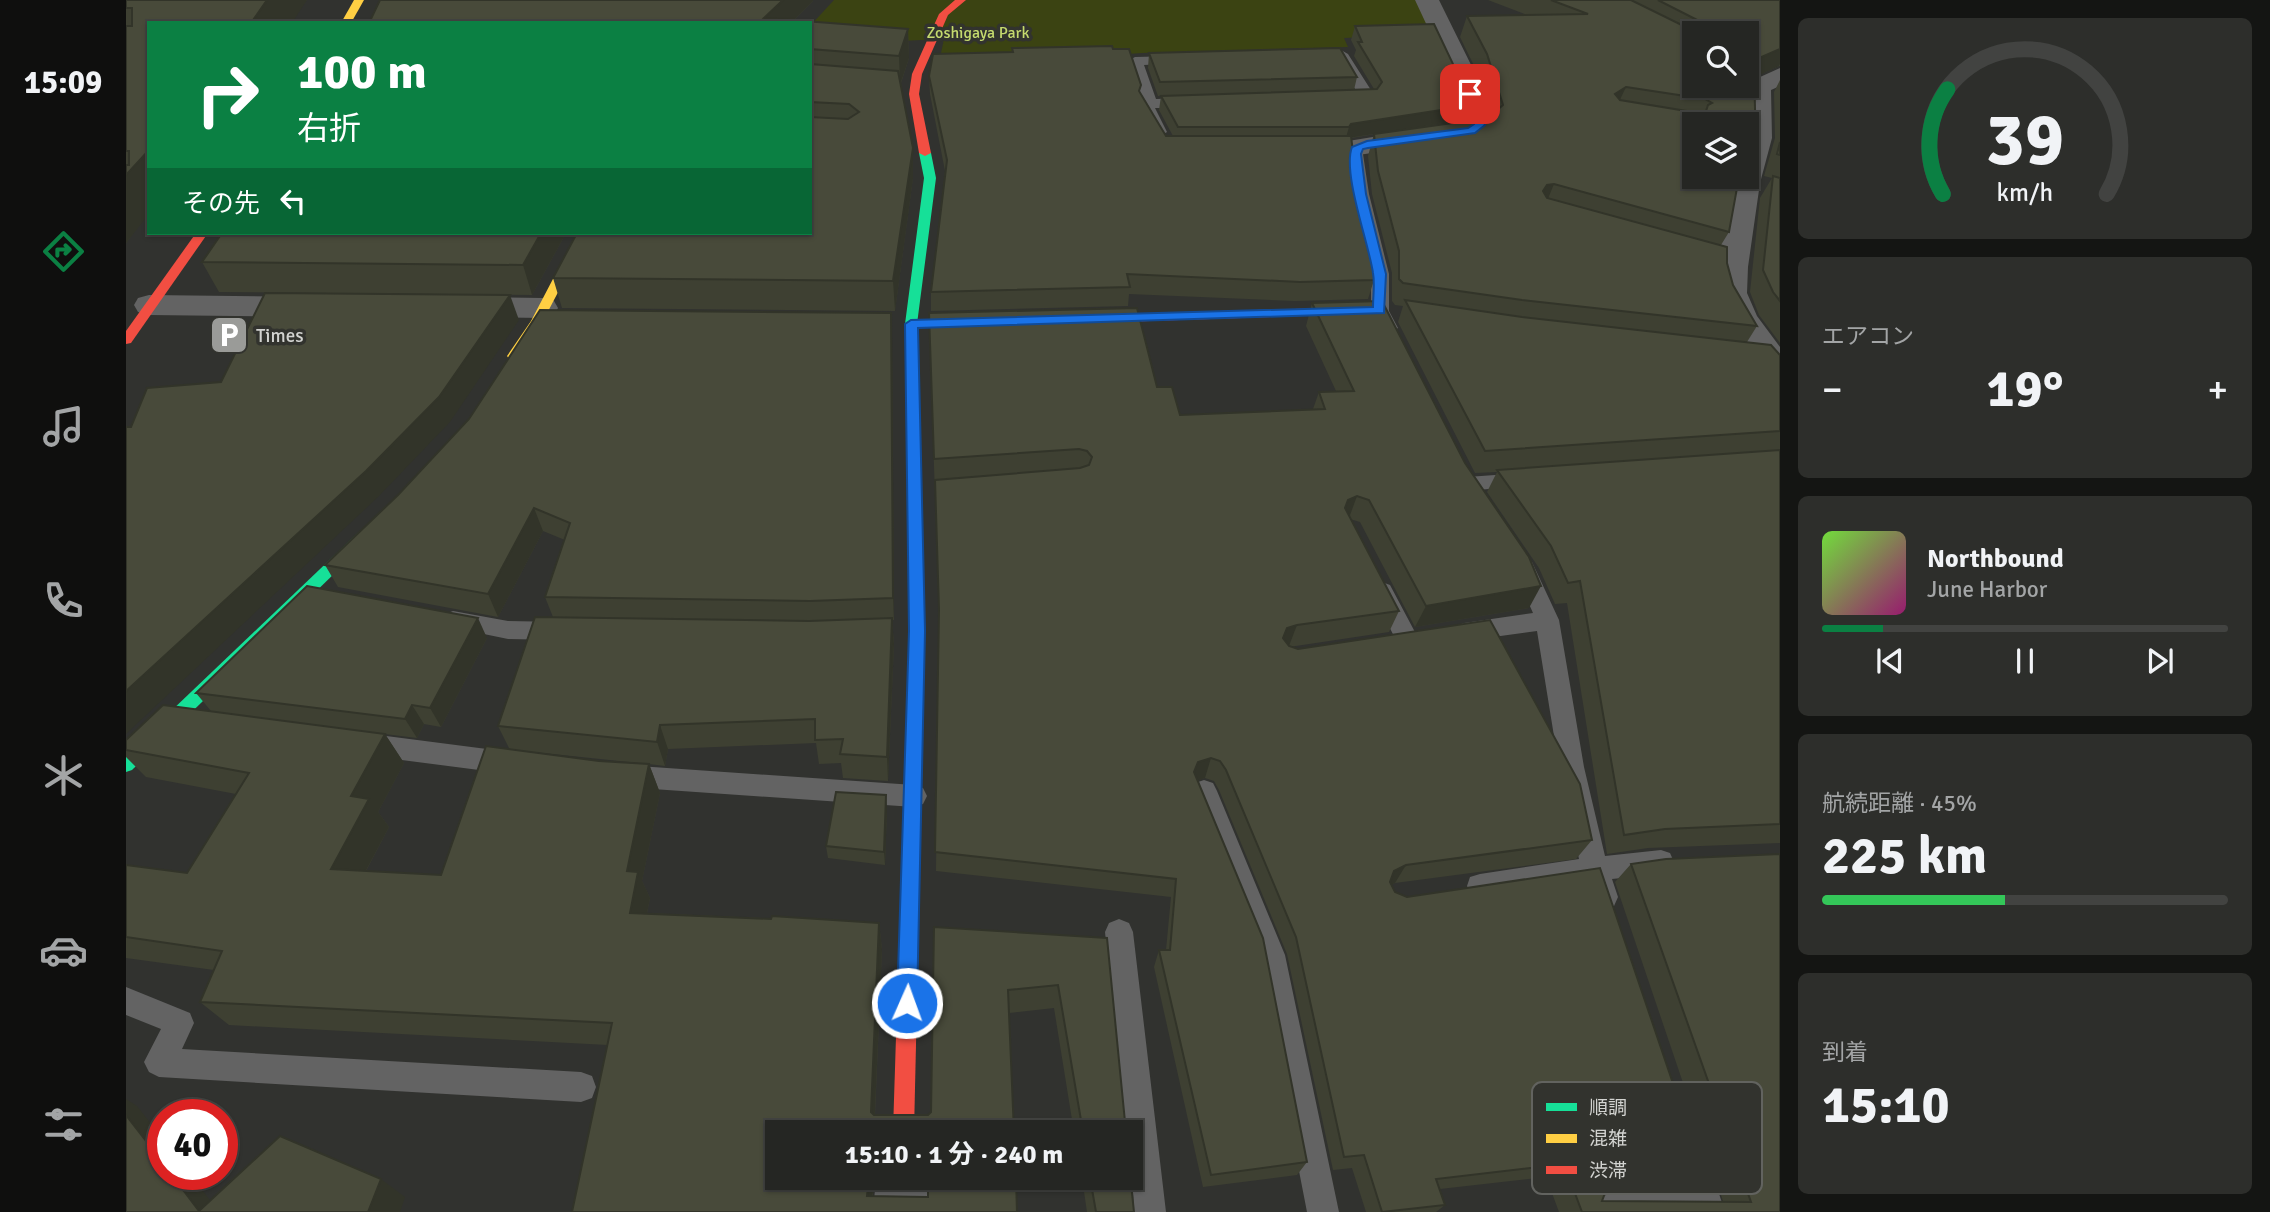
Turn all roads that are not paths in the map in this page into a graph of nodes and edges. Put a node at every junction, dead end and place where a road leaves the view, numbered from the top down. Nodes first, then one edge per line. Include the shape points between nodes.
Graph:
1 (359, 0) edge
2 (961, 0) edge
3 (1427, 0) edge
4 (347, 21) edge
5 (1329, 54) edge
6 (1191, 59) edge
7 (1766, 84) edge
8 (1327, 99) edge
9 (1205, 103) edge
10 (1150, 104) junction
11 (1759, 113) edge
12 (1358, 147) junction
13 (1317, 148) edge
14 (1168, 149) edge
15 (1756, 189) edge
16 (201, 235) edge
17 (582, 235) edge
18 (149, 305) junction
19 (336, 307) edge
20 (432, 307) edge
21 (1380, 311) junction
22 (1406, 314) edge
23 (543, 317) junction
24 (1074, 319) edge
25 (126, 340) edge
26 (1398, 348) edge
27 (1769, 362) edge
28 (508, 365) edge
29 (1454, 459) edge
30 (1548, 478) edge
31 (1467, 484) junction
32 (941, 491) edge
33 (914, 493) junction
34 (1482, 506) edge
35 (374, 526) edge
36 (1510, 547) edge
37 (1369, 566) edge
38 (305, 593) junction
39 (332, 598) edge
40 (427, 615) edge
41 (1548, 620) junction
42 (577, 631) edge
43 (917, 631) junction
44 (891, 632) edge
45 (1408, 641) junction
46 (1382, 645) edge
47 (173, 720) junction
48 (201, 723) edge
49 (337, 741) edge
50 (126, 765) edge
51 (529, 765) edge
52 (597, 774) edge
53 (1204, 791) edge
54 (914, 796) junction
55 (1688, 861) edge
56 (1594, 869) junction
57 (1461, 889) edge
58 (1612, 921) edge
59 (1119, 932) dead end
60 (126, 1001) edge
61 (581, 1087) dead end
62 (903, 1120) edge
63 (902, 1190) edge
64 (1706, 1202) edge
65 (901, 1212) edge
66 (1150, 1212) edge
67 (1323, 1212) edge
68 (1601, 1212) edge

1 - 4 street
2 - 33 street via 944,14 907,94 930,178 911,324
3 - 12 street via 1464,77 1480,125 1471,131
5 - 8 lane via 1343,54 1368,98
6 - 10 lane via 1135,61
7 - 11 street
9 - 10 lane
10 - 14 lane via 1147,108
12 - 13 lane
12 - 21 lane via 1361,194 1380,274
15 - 27 street via 1726,265 1742,318
16 - 18 street
17 - 23 street
18 - 19 street
18 - 25 street
20 - 23 street
21 - 22 lane
21 - 24 street
21 - 26 lane
23 - 28 street
29 - 31 lane
30 - 31 lane
31 - 34 lane
32 - 33 lane
33 - 43 street
35 - 38 street
36 - 41 lane via 1529,575
37 - 45 lane
38 - 39 lane
38 - 47 street
40 - 42 lane via 508,630
41 - 45 lane
41 - 56 lane
43 - 44 lane
43 - 54 street
45 - 46 lane
47 - 48 lane
47 - 50 street
49 - 51 lane
52 - 54 lane
53 - 67 lane via 1271,955
54 - 62 street
55 - 56 lane
56 - 57 lane
56 - 58 lane
59 - 66 lane
60 - 61 lane via 180,1023 159,1062
63 - 65 street
64 - 68 lane

